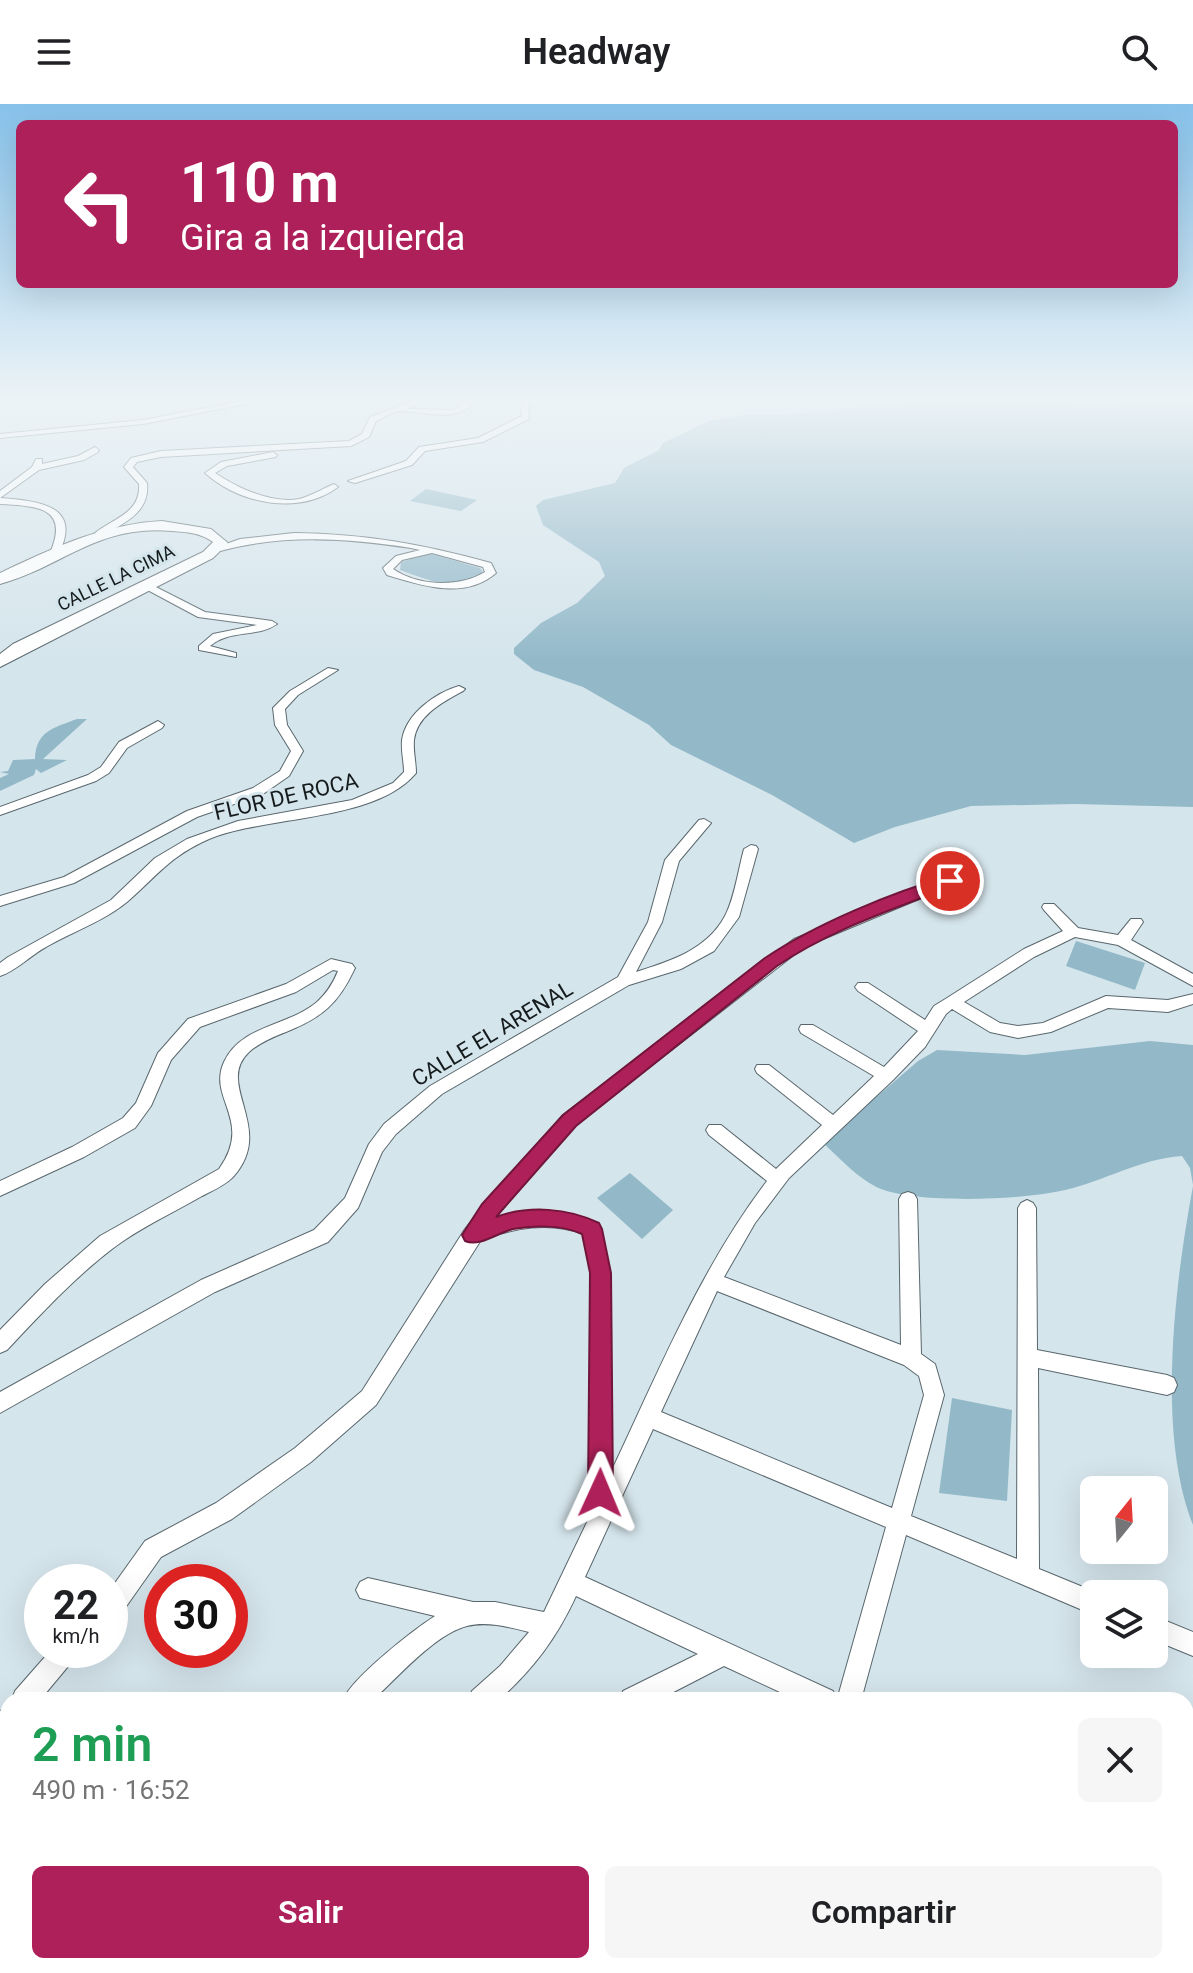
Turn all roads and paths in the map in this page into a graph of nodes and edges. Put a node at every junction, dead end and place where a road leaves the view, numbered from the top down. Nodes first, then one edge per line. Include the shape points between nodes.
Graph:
1 (143, 486) edge
2 (241, 486) edge
3 (333, 486) edge
4 (0, 501) edge
5 (94, 535) junction
6 (64, 536) junction
7 (392, 542) junction
8 (220, 548) junction
9 (432, 550) junction
10 (55, 553) junction
11 (399, 558) junction
12 (0, 579) edge
13 (146, 585) junction
14 (232, 655) dead end
15 (0, 662) edge
16 (332, 670) dead end
17 (459, 689) dead end
18 (158, 725) dead end
19 (0, 811) edge
20 (704, 823) dead end
21 (751, 849) dead end
22 (950, 881) dead end
23 (0, 901) edge
24 (1049, 907) dead end
25 (1136, 922) dead end
26 (1073, 932) junction
27 (1122, 941) junction
28 (0, 971) edge
29 (624, 981) junction
30 (1193, 981) edge
31 (863, 987) dead end
32 (1193, 999) edge
33 (952, 1002) junction
34 (926, 1028) junction
35 (807, 1029) dead end
36 (763, 1069) dead end
37 (887, 1076) junction
38 (834, 1125) junction
39 (715, 1130) dead end
40 (778, 1180) junction
41 (0, 1189) edge
42 (908, 1199) dead end
43 (1027, 1208) dead end
44 (472, 1235) junction
45 (712, 1281) junction
46 (0, 1344) edge
47 (1027, 1357) junction
48 (911, 1358) junction
49 (1167, 1385) dead end
50 (0, 1403) edge
51 (649, 1417) junction
52 (899, 1522) junction
53 (599, 1525) junction
54 (1028, 1575) junction
55 (573, 1583) junction
56 (128, 1584) edge
57 (368, 1590) dead end
58 (1080, 1597) edge
59 (485, 1615) junction
60 (550, 1625) junction
61 (1168, 1634) edge
62 (1193, 1644) edge
63 (723, 1654) junction
64 (52, 1668) edge
65 (31, 1692) edge
66 (364, 1692) edge
67 (490, 1692) edge
68 (648, 1692) edge
69 (806, 1692) edge
70 (851, 1692) edge

1 - 5 street via 139,506
2 - 3 street via 280,502 302,501
4 - 6 street via 49,510 63,522
5 - 6 street
5 - 8 street, CALLE LA CIMA via 142,526 182,527 211,534
5 - 10 street, CALLE LA CIMA
6 - 10 street
7 - 8 street via 269,536
7 - 9 street
7 - 11 street via 402,551
8 - 13 street, CALLE LA CIMA
9 - 11 street
9 - 11 street via 487,565 491,573 483,580 447,588 391,573 390,563
10 - 12 street, CALLE LA CIMA
13 - 14 street via 202,615 272,624 212,639 203,648
13 - 15 street, CALLE LA CIMA
16 - 23 street via 279,708 281,725 297,751 292,766 277,780 192,814 89,871
17 - 28 street, FLOR DE ROCA via 417,720 409,736 410,773 399,785 361,800 237,825 185,846 153,866 120,900 36,944
18 - 19 street via 123,745 92,778
20 - 29 street via 672,860 651,934
21 - 29 street, CALLE EL ARENAL via 722,935 695,957
22 - 44 street via 812,937 771,962 569,1120
24 - 26 street
25 - 27 street
26 - 27 street
26 - 33 street
27 - 30 street
29 - 50 street, CALLE EL ARENAL via 408,1111 375,1149 352,1203 321,1236 218,1281
31 - 34 street
32 - 33 street via 1168,1006 1106,1002 1045,1028 1018,1032 996,1028
33 - 34 street
34 - 37 street via 919,1043
35 - 37 street
36 - 38 street
37 - 38 street
38 - 40 street
39 - 40 street
40 - 45 street
41 - 46 street via 129,1123 143,1106 164,1057 194,1023 280,993 331,964 347,968 319,1011 246,1045 233,1060 230,1078 243,1142 233,1165 211,1184 107,1242
42 - 48 street
43 - 47 street
44 - 53 street via 537,1218 591,1229 600,1273
44 - 56 street via 369,1398 303,1455 224,1511 153,1549
45 - 48 street
45 - 51 street
47 - 49 street
47 - 54 street
48 - 52 street via 928,1371 934,1395
51 - 52 street
51 - 53 street
52 - 54 street
52 - 70 street
53 - 55 street
54 - 58 street
55 - 60 street
55 - 63 street
57 - 59 street
59 - 60 street
59 - 66 street via 464,1615 436,1631
60 - 67 street
61 - 62 street
63 - 68 street
63 - 69 street
64 - 65 street

